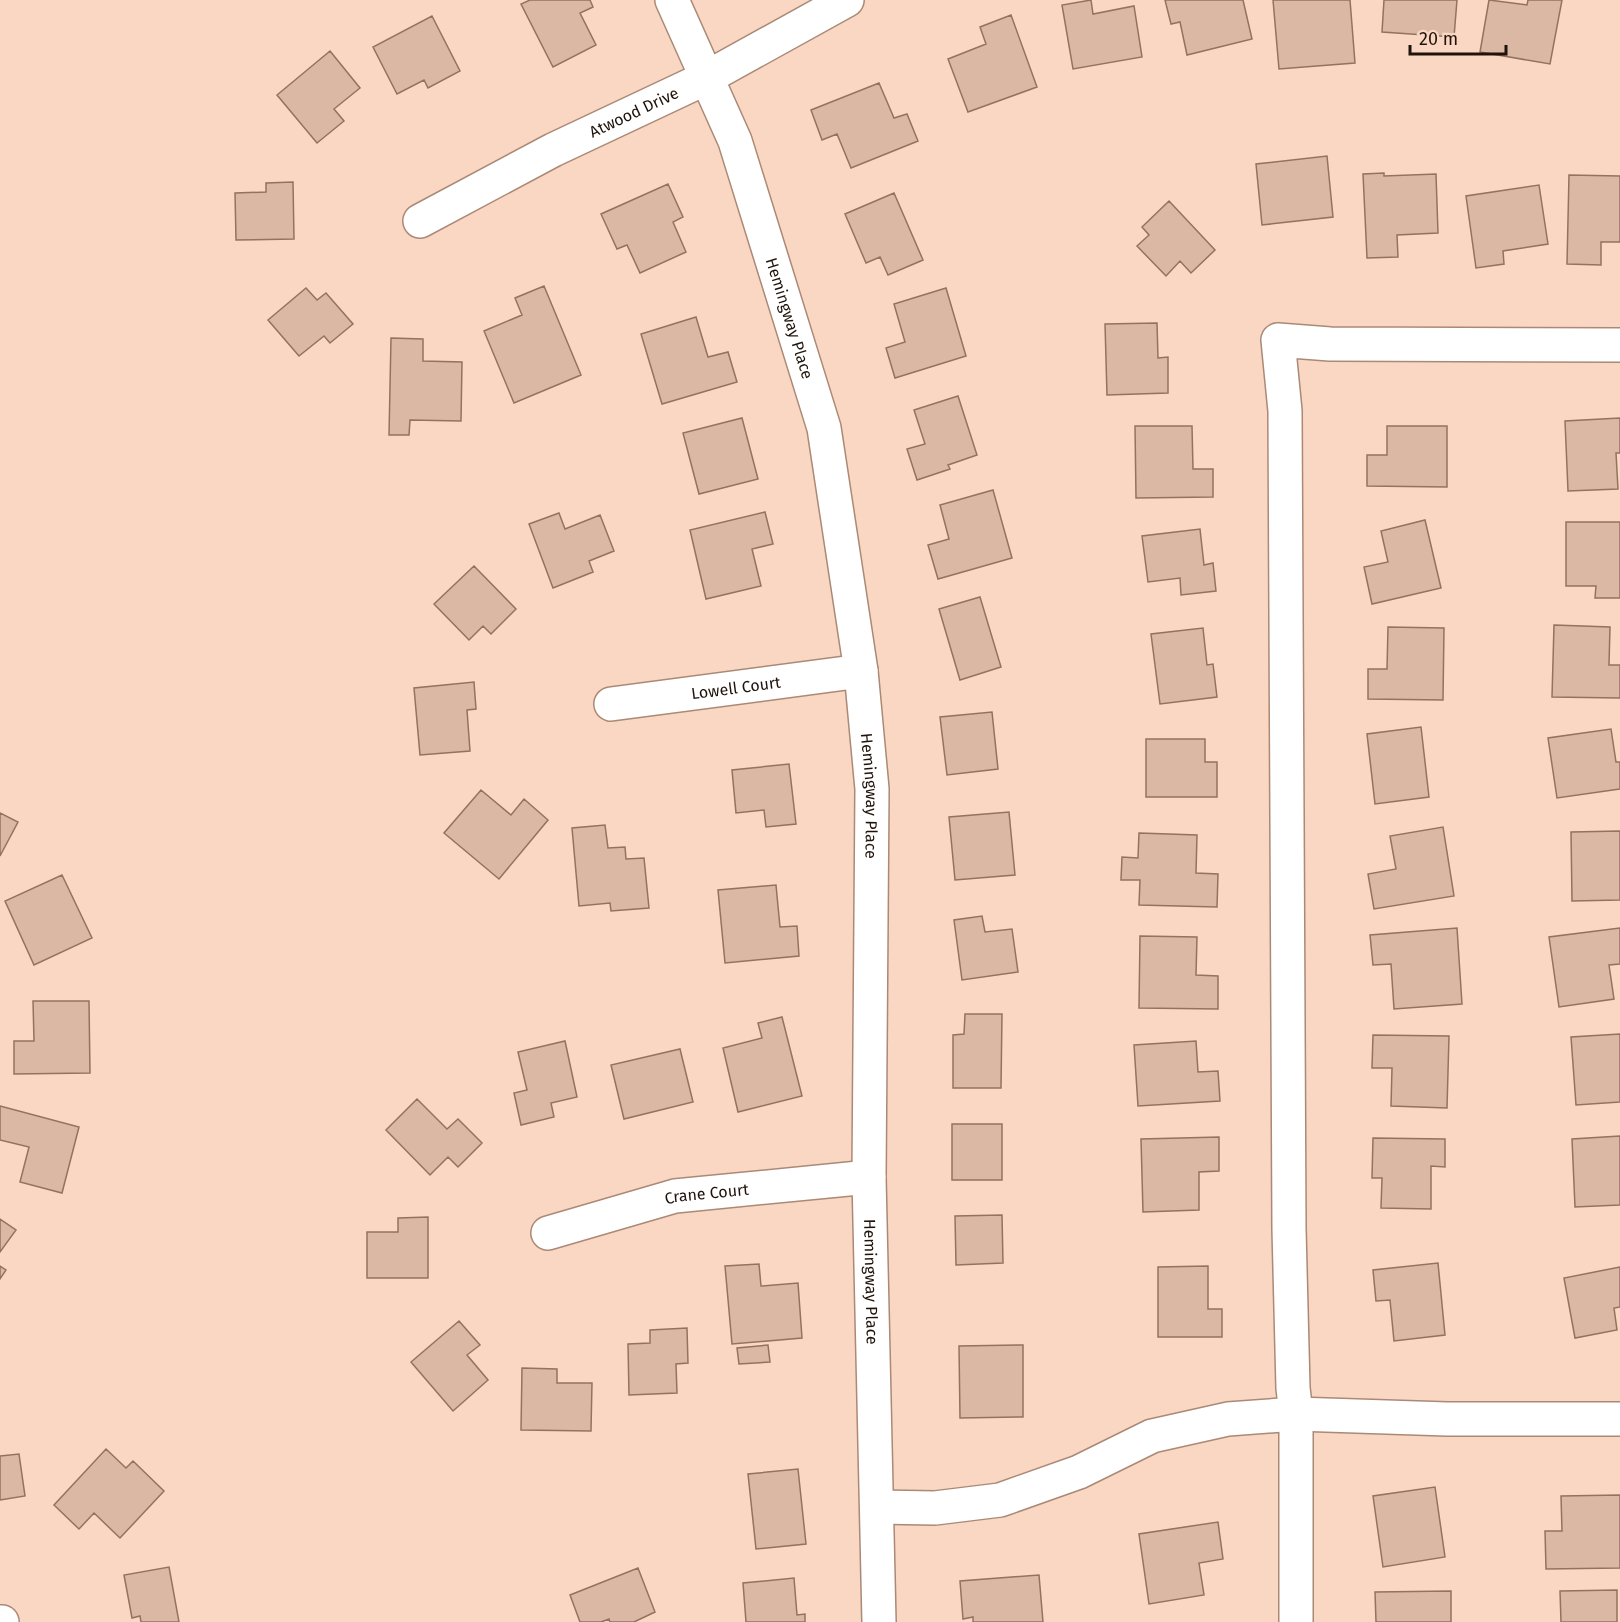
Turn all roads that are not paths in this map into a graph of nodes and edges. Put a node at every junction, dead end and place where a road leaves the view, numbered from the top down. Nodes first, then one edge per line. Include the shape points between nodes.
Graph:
1 (672, 0) edge
2 (847, 0) edge
3 (706, 78) junction
4 (420, 221) dead end
5 (1620, 345) edge
6 (861, 671) junction
7 (610, 704) dead end
8 (869, 1177) junction
9 (548, 1233) dead end
10 (1296, 1414) junction
11 (1620, 1419) edge
12 (877, 1507) junction
13 (879, 1622) edge
14 (1296, 1622) edge

1 - 3 street, Hemingway Place
2 - 3 street, Atwood Drive
3 - 4 street, Atwood Drive via 553,150
3 - 6 street, Hemingway Place via 735,141 824,428
5 - 10 street via 1330,344 1278,340 1285,411 1289,1229
6 - 7 street, Lowell Court
6 - 8 street, Hemingway Place via 872,789
8 - 9 street, Crane Court via 675,1196
8 - 12 street, Hemingway Place
10 - 11 street
10 - 12 street via 1228,1419 1152,1436 1079,1472 1000,1500 936,1508
10 - 14 street
12 - 13 street, Hemingway Place

